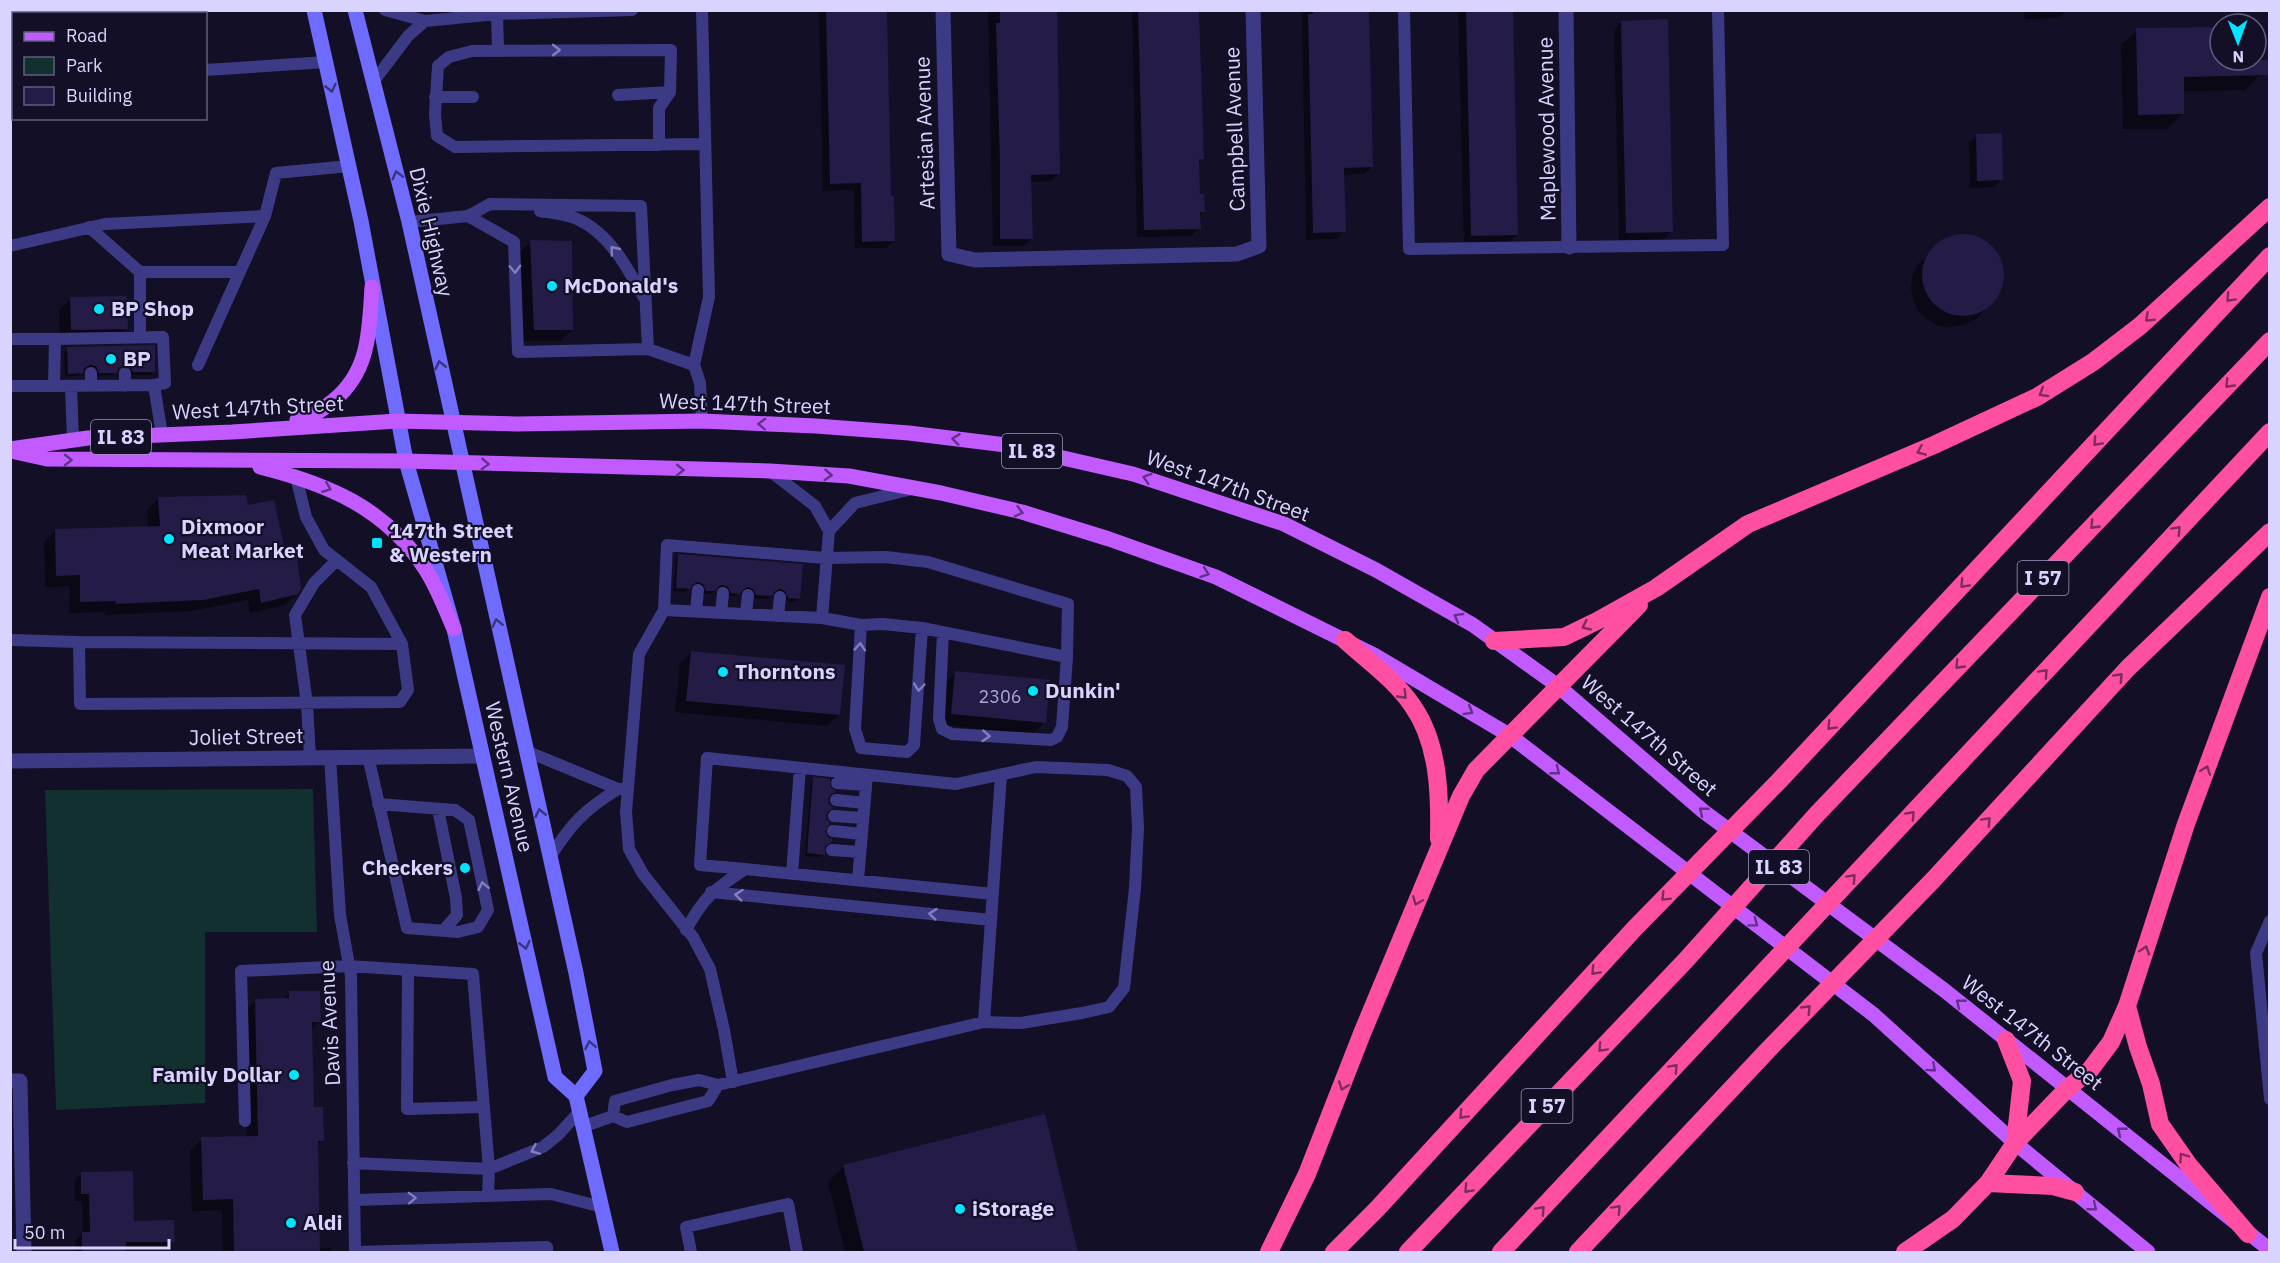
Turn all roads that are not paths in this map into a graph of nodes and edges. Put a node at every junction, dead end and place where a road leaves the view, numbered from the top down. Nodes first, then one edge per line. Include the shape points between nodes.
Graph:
1 (314, 10) edge
2 (355, 10) edge
3 (385, 10) edge
4 (632, 10) edge
5 (702, 10) edge
6 (943, 10) edge
7 (1253, 10) edge
8 (1404, 10) edge
9 (1566, 10) edge
10 (1718, 10) edge
11 (497, 14) junction
12 (425, 21) junction
13 (498, 51) junction
14 (326, 62) junction
15 (207, 70) edge
16 (374, 81) junction
17 (670, 92) junction
18 (618, 95) dead end
19 (435, 97) junction
20 (472, 97) dead end
21 (705, 144) junction
22 (659, 145) junction
23 (349, 166) junction
24 (518, 206) junction
25 (2270, 207) edge
26 (265, 216) junction
27 (468, 216) junction
28 (409, 222) junction
29 (89, 228) junction
30 (10, 246) edge
31 (1259, 246) joint
32 (1569, 247) junction
33 (2270, 256) edge
34 (140, 272) junction
35 (240, 272) junction
36 (372, 287) junction
37 (645, 300) junction
38 (140, 337) junction
39 (10, 339) edge
40 (55, 339) junction
41 (2270, 341) edge
42 (648, 349) junction
43 (198, 365) dead end
44 (694, 365) junction
45 (125, 373) dead end
46 (154, 385) junction
47 (10, 386) edge
48 (54, 386) junction
49 (71, 386) junction
50 (125, 386) junction
51 (397, 421) junction
52 (453, 422) junction
53 (702, 422) junction
54 (232, 432) junction
55 (2270, 432) edge
56 (162, 435) junction
57 (73, 440) junction
58 (10, 450) edge
59 (230, 461) junction
60 (405, 461) junction
61 (462, 463) junction
62 (770, 471) junction
63 (296, 477) junction
64 (915, 488) junction
65 (829, 531) junction
66 (2270, 531) edge
67 (825, 558) junction
68 (337, 560) junction
69 (1656, 588) junction
70 (698, 590) dead end
71 (723, 593) dead end
72 (748, 595) dead end
73 (780, 597) dead end
74 (2270, 597) edge
75 (664, 609) junction
76 (696, 611) junction
77 (721, 613) junction
78 (746, 614) junction
79 (778, 616) junction
80 (822, 618) junction
81 (861, 625) junction
82 (922, 628) junction
83 (454, 629) junction
84 (943, 632) junction
85 (10, 640) edge
86 (1345, 640) junction
87 (1494, 640) junction
88 (79, 642) junction
89 (300, 642) junction
90 (402, 644) junction
91 (1067, 657) junction
92 (1558, 686) junction
93 (307, 704) junction
94 (1509, 735) junction
95 (526, 751) junction
96 (368, 756) junction
97 (481, 756) junction
98 (310, 757) junction
99 (330, 757) junction
100 (10, 761) edge
101 (800, 774) junction
102 (1001, 775) junction
103 (866, 780) junction
104 (813, 782) dead end
105 (837, 783) dead end
106 (623, 789) junction
107 (798, 797) junction
108 (812, 798) dead end
109 (836, 801) dead end
110 (864, 803) junction
111 (378, 804) junction
112 (438, 809) junction
113 (796, 812) junction
114 (811, 814) dead end
115 (834, 816) dead end
116 (863, 818) junction
117 (795, 828) junction
118 (809, 829) dead end
119 (833, 831) dead end
120 (862, 834) junction
121 (794, 847) junction
122 (1439, 847) junction
123 (808, 848) dead end
124 (832, 850) dead end
125 (860, 852) junction
126 (550, 857) junction
127 (745, 869) junction
128 (792, 874) junction
129 (858, 880) junction
130 (711, 892) junction
131 (993, 894) junction
132 (991, 920) junction
133 (2270, 921) edge
134 (686, 930) junction
135 (443, 931) junction
136 (349, 966) junction
137 (408, 970) junction
138 (2127, 1006) junction
139 (984, 1022) junction
140 (2006, 1040) junction
141 (15, 1081) edge
142 (733, 1082) junction
143 (718, 1085) junction
144 (2067, 1089) junction
145 (2270, 1099) edge
146 (577, 1104) junction
147 (484, 1107) junction
148 (613, 1116) junction
149 (245, 1121) dead end
150 (582, 1127) junction
151 (2015, 1143) junction
152 (353, 1163) junction
153 (489, 1169) junction
154 (1988, 1184) junction
155 (2074, 1192) junction
156 (488, 1196) junction
157 (354, 1200) junction
158 (602, 1207) junction
159 (2248, 1234) junction
160 (2270, 1250) edge
161 (24, 1252) edge
162 (355, 1252) edge
163 (548, 1252) edge
164 (612, 1252) edge
165 (692, 1252) edge
166 (797, 1252) edge
167 (1269, 1252) edge
168 (1334, 1252) edge
169 (1408, 1252) edge
170 (1501, 1252) edge
171 (1578, 1252) edge
172 (1905, 1252) edge
173 (2148, 1252) edge

1 - 14 main road
2 - 16 main road, Dixie Highway
3 - 12 lane
4 - 11 lane
5 - 21 lane
6 - 31 street, Artesian Avenue via 949,254 975,260 1237,254
7 - 31 street, Campbell Avenue
8 - 32 lane via 1409,249
9 - 32 street, Maplewood Avenue
10 - 32 lane via 1723,245
11 - 12 lane
11 - 13 lane
12 - 16 lane via 408,36
13 -> 17 lane via 671,50
13 - 19 lane via 472,51 449,57 438,66
14 - 15 lane
14 -> 23 main road
28 -> 16 main road, Dixie Highway
17 - 18 lane
17 - 22 lane via 659,108
19 - 20 lane
19 - 22 lane via 437,136 455,147
21 - 22 lane
21 - 44 lane via 709,297
23 - 26 lane via 276,173
23 - 36 main road
24 - 27 lane via 490,204
37 -> 24 lane via 625,263 604,238 577,219
24 - 37 lane via 641,206
25 -> 69 highway via 2140,326 2037,397 1748,524
26 - 29 lane
26 - 35 lane
27 - 28 lane
27 -> 42 lane via 514,242 518,352
52 -> 28 main road, Dixie Highway
29 - 30 lane
29 - 34 lane
33 -> 168 highway
34 - 35 lane
34 - 38 lane
35 - 43 lane
36 - 51 main road
36 - 54 main road via 361,368 344,392 314,417
37 - 42 lane
38 - 40 lane via 91,342
38 - 46 lane via 164,337 165,383
39 - 40 lane
40 - 48 lane
41 -> 169 highway, I 57 via 1817,814 1686,960
42 - 44 lane
44 - 53 lane via 700,382
45 - 50 lane
46 - 50 lane
46 - 56 lane
47 - 48 lane
48 - 49 lane
49 - 50 lane via 91,379
49 - 57 lane
51 - 52 main road, West 147th Street / IL 83
51 - 54 main road, West 147th Street / IL 83
51 - 60 main road
52 - 53 main road, West 147th Street / IL 83
52 - 61 main road, Dixie Highway
87 -> 53 main road, West 147th Street / IL 83 via 1376,570 1284,524 1133,474 1006,445 909,433
54 - 56 main road, West 147th Street / IL 83
170 -> 55 highway
56 - 57 main road, West 147th Street / IL 83
57 - 58 main road, West 147th Street / IL 83
58 -> 59 main road, West 147th Street / IL 83 via 47,459
59 - 60 main road, West 147th Street / IL 83
59 - 63 main road
60 - 61 main road, West 147th Street / IL 83
60 - 83 main road, Western Avenue
61 -> 62 main road, West 147th Street / IL 83
95 -> 61 main road, Western Avenue
62 -> 64 main road, West 147th Street / IL 83 via 849,476
62 - 65 lane via 815,506
63 - 68 lane via 306,517 324,550
63 -> 83 main road via 330,488 373,512 406,541 426,569
64 - 65 lane via 855,503
64 -> 86 main road, West 147th Street / IL 83 via 1022,512 1109,539 1216,577
65 - 67 lane
171 -> 66 highway via 2128,668
67 - 75 lane via 783,559 667,545
67 - 80 lane
67 - 91 lane via 886,557 928,562 1068,604
68 - 89 lane via 314,583 295,615
68 - 90 lane via 371,587
69 -> 87 highway via 1564,637
69 - 92 highway
70 - 76 lane
71 - 77 lane
72 - 78 lane
73 - 79 lane
138 -> 74 highway via 2186,824
75 - 76 lane
75 - 106 lane via 639,654
76 - 77 lane
77 - 78 lane
78 - 79 lane
79 - 80 lane
80 - 81 lane
81 - 82 lane
82 -> 81 lane via 914,745 907,752 861,748 858,740 855,729
82 - 84 lane
83 - 97 main road, Western Avenue
84 - 91 lane
84 -> 91 lane via 939,719 942,729 952,734 1051,740 1057,737 1062,727
85 - 88 lane
86 -> 94 main road, West 147th Street / IL 83
86 -> 122 highway via 1411,703 1424,724 1436,765
87 - 92 main road, West 147th Street / IL 83
88 - 89 lane
88 - 93 lane via 80,704
89 - 90 lane
89 - 93 lane
90 - 93 lane via 408,690 400,702
92 - 94 highway
140 -> 92 main road, West 147th Street / IL 83 via 1703,811
93 - 98 lane
94 - 122 highway via 1476,770
94 -> 151 main road, West 147th Street / IL 83 via 1874,1015
95 - 106 lane
126 -> 95 main road, Western Avenue
96 - 97 street, Joliet Street
96 - 99 street, Joliet Street
96 - 111 lane
97 -> 146 main road, Western Avenue via 555,1077
98 - 99 street, Joliet Street
98 - 100 street, Joliet Street
99 - 136 lane, Davis Avenue via 340,915
101 - 103 lane
101 - 104 lane
101 - 107 lane
101 - 127 lane via 707,758 700,865
102 - 103 lane via 956,784
102 - 131 lane
102 - 139 lane via 1036,767 1108,770 1127,776 1136,787 1135,888 1124,988 1109,1006 1063,1018
103 - 105 lane
103 - 110 lane
106 - 126 lane via 591,806 569,828
106 - 134 lane via 629,849
107 - 108 lane
107 - 113 lane
109 - 110 lane
110 - 116 lane
111 - 112 lane
111 - 135 lane via 407,928
112 - 135 lane via 457,915
135 -> 112 lane via 458,933 478,927 488,910 469,820 455,810
113 - 114 lane
113 - 117 lane
115 - 116 lane
116 - 120 lane
117 - 118 lane
117 - 121 lane
119 - 120 lane
120 - 125 lane
121 - 123 lane
121 - 128 lane
122 -> 167 highway via 1312,1164
124 - 125 lane
125 - 129 lane
146 -> 126 main road, Western Avenue via 595,1071
127 - 128 lane
127 - 130 lane
128 - 129 lane
129 - 131 lane
132 -> 130 lane
130 - 134 lane
131 - 132 lane
132 - 139 lane
133 - 145 lane via 2256,953
134 - 142 lane via 710,969
136 - 137 lane
136 - 149 lane via 241,971
136 - 152 lane, Davis Avenue
137 - 147 lane via 473,974
137 - 147 lane via 407,1109
138 - 144 highway via 2111,1042 2090,1070
159 -> 138 highway via 2188,1164 2160,1124
139 - 142 lane
140 - 144 main road, West 147th Street / IL 83
140 - 151 highway via 2022,1081
141 - 161 street
142 - 143 lane
143 - 148 lane via 708,1101 627,1122
143 - 148 lane via 699,1080 627,1097 615,1101
144 - 151 highway
159 -> 144 main road, West 147th Street / IL 83
146 - 150 main road
146 -> 153 lane via 558,1135 543,1147
147 - 153 lane
148 - 150 lane
150 - 158 main road
151 - 154 highway
151 - 155 main road, West 147th Street / IL 83
152 - 153 lane
152 - 157 lane, Davis Avenue
153 - 156 lane
154 - 155 highway via 2054,1186
154 - 172 highway via 1953,1219
155 -> 173 main road, West 147th Street / IL 83
157 -> 156 lane
156 - 158 lane via 551,1194
157 - 162 lane, Davis Avenue
158 - 164 main road
159 - 160 main road, West 147th Street / IL 83
162 - 163 lane via 548,1247
165 - 166 lane via 686,1227 788,1204

